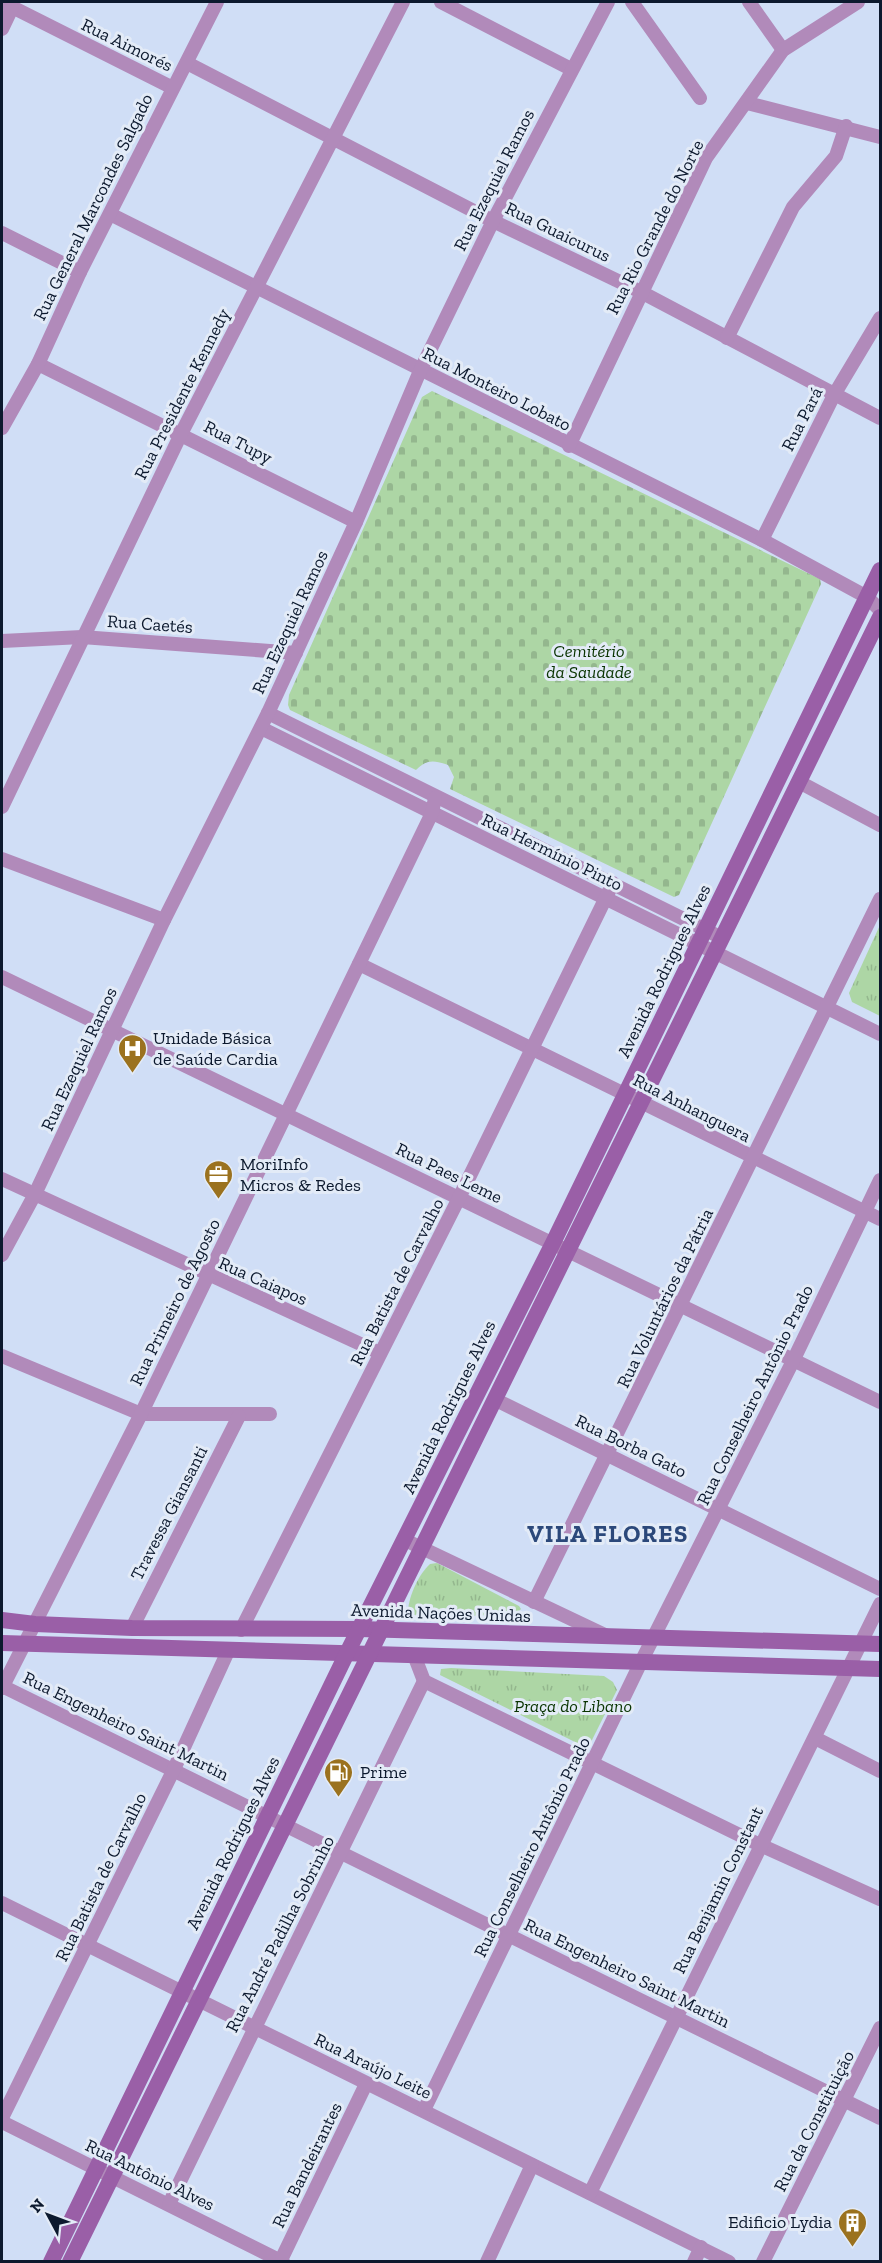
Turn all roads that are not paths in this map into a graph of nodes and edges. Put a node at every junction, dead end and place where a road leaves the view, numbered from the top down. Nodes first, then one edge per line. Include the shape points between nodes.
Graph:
1 (216, 2) edge
2 (403, 2) edge
3 (441, 2) edge
4 (608, 2) edge
5 (632, 2) edge
6 (749, 2) edge
7 (858, 2) edge
8 (7, 5) edge
9 (2, 29) edge
10 (783, 50) junction
11 (187, 63) junction
12 (571, 69) junction
13 (171, 87) junction
14 (700, 98) dead end
15 (747, 103) junction
16 (846, 126) junction
17 (334, 137) junction
18 (880, 137) edge
19 (110, 214) junction
20 (493, 220) junction
21 (2, 233) edge
22 (80, 272) junction
23 (256, 288) junction
24 (641, 292) junction
25 (880, 318) edge
26 (727, 338) junction
27 (38, 364) junction
28 (420, 371) junction
29 (834, 395) junction
30 (880, 418) edge
31 (2, 427) edge
32 (181, 434) junction
33 (569, 446) junction
34 (356, 522) junction
35 (762, 540) junction
36 (880, 570) edge
37 (867, 597) junction
38 (880, 610) edge
39 (880, 616) edge
40 (82, 637) junction
41 (2, 641) edge
42 (296, 653) junction
43 (268, 713) junction
44 (261, 728) junction
45 (801, 783) junction
46 (435, 798) junction
47 (2, 807) edge
48 (432, 813) junction
49 (880, 825) edge
50 (2, 859) edge
51 (613, 883) junction
52 (606, 899) junction
53 (880, 899) edge
54 (164, 920) junction
55 (702, 937) junction
56 (718, 945) junction
57 (360, 964) junction
58 (2, 977) edge
59 (828, 1010) junction
60 (113, 1031) junction
61 (880, 1034) edge
62 (533, 1048) junction
63 (625, 1095) junction
64 (642, 1104) junction
65 (287, 1114) junction
66 (753, 1159) junction
67 (2, 1179) edge
68 (880, 1180) edge
69 (35, 1194) junction
70 (459, 1198) junction
71 (865, 1211) junction
72 (880, 1219) edge
73 (553, 1243) junction
74 (569, 1250) junction
75 (2, 1255) edge
76 (208, 1275) junction
77 (682, 1305) junction
78 (380, 1353) junction
79 (2, 1356) edge
80 (793, 1361) junction
81 (496, 1400) junction
82 (880, 1402) edge
83 (141, 1414) junction
84 (270, 1414) dead end
85 (239, 1416) junction
86 (608, 1455) junction
87 (719, 1509) junction
88 (405, 1540) junction
89 (421, 1548) junction
90 (880, 1589) edge
91 (534, 1602) junction
92 (880, 1604) edge
93 (2, 1620) edge
94 (35, 1624) junction
95 (132, 1628) junction
96 (359, 1629) junction
97 (241, 1630) junction
98 (381, 1631) junction
99 (610, 1637) junction
100 (654, 1638) junction
101 (2, 1643) edge
102 (24, 1644) junction
103 (860, 1644) junction
104 (880, 1644) edge
105 (229, 1649) junction
106 (371, 1654) junction
107 (346, 1655) junction
108 (414, 1655) junction
109 (640, 1662) junction
110 (848, 1669) junction
111 (880, 1669) edge
112 (424, 1682) junction
113 (2, 1687) edge
114 (815, 1738) junction
115 (593, 1762) junction
116 (174, 1769) junction
117 (880, 1771) edge
118 (269, 1816) junction
119 (285, 1823) junction
120 (760, 1845) junction
121 (342, 1852) junction
122 (880, 1899) edge
123 (2, 1903) edge
124 (509, 1936) junction
125 (88, 1945) junction
126 (181, 1992) junction
127 (197, 2000) junction
128 (676, 2016) junction
129 (253, 2026) junction
130 (880, 2028) edge
131 (366, 2084) junction
132 (845, 2100) junction
133 (424, 2110) junction
134 (880, 2118) edge
135 (2, 2120) edge
136 (532, 2165) junction
137 (97, 2168) junction
138 (112, 2176) junction
139 (590, 2193) junction
140 (169, 2204) junction
141 (701, 2247) junction
142 (281, 2261) edge
143 (51, 2262) edge
144 (70, 2262) edge
145 (487, 2262) edge
146 (694, 2262) edge
147 (729, 2262) edge
148 (763, 2262) edge

1 - 11 street, Rua General Marcondes Salgado
2 - 17 street, Rua Presidente Kennedy
3 - 12 street
4 - 12 street, Rua Ezequiel Ramos
5 - 14 street
6 - 10 street
7 - 10 street, Rua Rio Grande do Norte
8 - 9 street
8 - 13 street, Rua Aimorés
10 - 15 street, Rua Rio Grande do Norte
11 - 13 street, Rua General Marcondes Salgado
11 - 17 street, Rua Guaicurus
12 - 20 street, Rua Ezequiel Ramos
13 - 19 street, Rua General Marcondes Salgado
15 - 16 street
15 - 24 street, Rua Rio Grande do Norte via 706,158
16 - 18 street
16 - 26 street via 836,156 793,207
17 - 20 street, Rua Guaicurus
17 - 23 street, Rua Presidente Kennedy
19 - 22 street, Rua General Marcondes Salgado
19 - 23 street, Rua Monteiro Lobato
20 - 24 street, Rua Guaicurus
20 - 28 street, Rua Ezequiel Ramos
21 - 22 street
22 - 27 street, Rua General Marcondes Salgado
23 - 28 street, Rua Monteiro Lobato
23 - 32 street, Rua Presidente Kennedy
24 - 26 street, Rua Guaicurus
24 - 33 street, Rua Rio Grande do Norte
25 - 29 street, Rua Pará
26 - 29 street, Rua Guaicurus
27 - 31 street, Rua General Marcondes Salgado
27 - 32 street, Rua Tupy
28 - 33 street, Rua Monteiro Lobato
28 - 34 street, Rua Ezequiel Ramos
29 - 30 street, Rua Guaicurus
29 - 35 street, Rua Pará
32 - 34 street, Rua Tupy
32 - 40 street, Rua Presidente Kennedy
33 - 35 street, Rua Monteiro Lobato
34 - 42 street, Rua Ezequiel Ramos
35 - 37 street, Rua Monteiro Lobato
36 - 37 main road, Avenida Rodrigues Alves
37 - 38 street, Rua Monteiro Lobato
37 - 55 main road, Avenida Rodrigues Alves
39 - 45 main road, Avenida Rodrigues Alves
40 - 41 street, Rua Caetés
40 - 42 street, Rua Caetés
40 - 47 street, Rua Presidente Kennedy
42 - 43 street, Rua Ezequiel Ramos
43 - 44 street, Rua Ezequiel Ramos
43 - 46 street, Rua Hermínio Pinto
44 - 48 street, Rua Hermínio Pinto
44 - 54 street, Rua Ezequiel Ramos
45 - 49 street
45 - 56 main road, Avenida Rodrigues Alves
46 - 48 street, Rua Primeiro de Agosto
46 - 51 street, Rua Hermínio Pinto
48 - 52 street, Rua Hermínio Pinto
48 - 57 street, Rua Primeiro de Agosto
50 - 54 street
51 - 52 street, Rua Batista de Carvalho
51 - 55 street, Rua Hermínio Pinto
52 - 55 street, Rua Hermínio Pinto
52 - 62 street, Rua Batista de Carvalho
53 - 59 street, Rua Voluntários da Pátria
54 - 60 street, Rua Ezequiel Ramos
55 - 56 street, Rua Hermínio Pinto
55 - 63 main road, Avenida Rodrigues Alves
56 - 59 street, Rua Hermínio Pinto
56 - 64 main road, Avenida Rodrigues Alves
57 - 62 street, Rua Anhanguera
57 - 65 street, Rua Primeiro de Agosto
58 - 60 street, Rua Paes Leme
59 - 61 street, Rua Hermínio Pinto
59 - 66 street, Rua Voluntários da Pátria
60 - 65 street, Rua Paes Leme
60 - 69 street, Rua Ezequiel Ramos
62 - 63 street, Rua Anhanguera
62 - 70 street, Rua Batista de Carvalho
63 - 64 street, Rua Anhanguera
63 - 73 main road, Avenida Rodrigues Alves
64 - 66 street, Rua Anhanguera
64 - 74 main road, Avenida Rodrigues Alves
65 - 70 street, Rua Paes Leme
65 - 76 street, Rua Primeiro de Agosto
66 - 71 street, Rua Anhanguera
66 - 77 street, Rua Voluntários da Pátria
67 - 69 street, Rua Caiapos
68 - 71 street, Rua Conselheiro Antônio Prado
69 - 75 street, Rua Ezequiel Ramos
69 - 76 street, Rua Caiapos
70 - 73 street, Rua Paes Leme
70 - 78 street, Rua Batista de Carvalho
71 - 72 street, Rua Anhanguera
71 - 80 street, Rua Conselheiro Antônio Prado
73 - 74 street, Rua Paes Leme
73 - 88 main road, Avenida Rodrigues Alves
74 - 77 street, Rua Paes Leme
74 - 81 main road, Avenida Rodrigues Alves
76 - 78 street, Rua Caiapos
76 - 83 street, Rua Primeiro de Agosto
77 - 80 street, Rua Paes Leme
77 - 86 street, Rua Voluntários da Pátria
78 - 97 street, Rua Batista de Carvalho
79 - 83 street
80 - 82 street, Rua Paes Leme
80 - 87 street, Rua Conselheiro Antônio Prado
81 - 86 street, Rua Borba Gato
81 - 89 main road, Avenida Rodrigues Alves
83 - 85 street
83 - 94 street, Rua Primeiro de Agosto
84 - 85 street
85 - 95 street, Travessa Giansanti
86 - 87 street, Rua Borba Gato
86 - 91 street, Rua Voluntários da Pátria
87 - 90 street, Rua Borba Gato
87 - 100 street, Rua Conselheiro Antônio Prado
88 - 89 street
88 - 96 main road, Avenida Rodrigues Alves
89 - 91 street
89 - 98 main road, Avenida Rodrigues Alves
91 - 99 street
92 - 103 street, Rua Benjamin Constant
93 - 94 main road, Avenida Nações Unidas
94 - 95 main road, Avenida Nações Unidas
94 - 102 street, Rua Primeiro de Agosto
95 - 97 main road, Avenida Nações Unidas
96 - 97 main road, Avenida Nações Unidas
96 - 98 main road, Avenida Nações Unidas
96 - 107 main road, Avenida Rodrigues Alves
98 - 99 main road, Avenida Nações Unidas
98 - 106 main road, Avenida Rodrigues Alves
99 - 100 main road, Avenida Nações Unidas
100 - 103 main road, Avenida Nações Unidas
100 - 109 street, Rua Conselheiro Antônio Prado
101 - 102 main road
102 - 105 main road
102 - 113 street, Rua Primeiro de Agosto
103 - 104 main road, Avenida Nações Unidas
103 - 110 street, Rua Benjamin Constant
105 - 107 main road
105 - 116 street, Rua Batista de Carvalho
106 - 107 main road
106 - 108 main road
106 - 119 main road, Avenida Rodrigues Alves
107 - 118 main road, Avenida Rodrigues Alves
108 - 109 main road
108 - 112 street
109 - 110 main road
109 - 115 street, Rua Conselheiro Antônio Prado
110 - 111 main road
110 - 114 street, Rua Benjamin Constant
112 - 115 street
112 - 121 street, Rua André Padilha Sobrinho
113 - 116 street, Rua Engenheiro Saint Martin
114 - 117 street
114 - 120 street, Rua Benjamin Constant
115 - 120 street
115 - 124 street, Rua Conselheiro Antônio Prado
116 - 118 street, Rua Engenheiro Saint Martin
116 - 125 street, Rua Batista de Carvalho
118 - 119 street, Rua Engenheiro Saint Martin
118 - 126 main road, Avenida Rodrigues Alves
119 - 121 street, Rua Engenheiro Saint Martin
119 - 127 main road, Avenida Rodrigues Alves
120 - 122 street
120 - 128 street, Rua Benjamin Constant
121 - 124 street, Rua Engenheiro Saint Martin
121 - 129 street, Rua André Padilha Sobrinho
123 - 125 street, Rua Araújo Leite
124 - 128 street, Rua Engenheiro Saint Martin
124 - 133 street, Rua Conselheiro Antônio Prado
125 - 126 street, Rua Araújo Leite
125 - 135 street, Rua Batista de Carvalho
126 - 127 street, Rua Araújo Leite
126 - 137 main road, Avenida Rodrigues Alves
127 - 129 street, Rua Araújo Leite
127 - 138 main road, Avenida Rodrigues Alves
128 - 132 street, Rua Engenheiro Saint Martin
128 - 139 street, Rua Benjamin Constant
129 - 131 street, Rua Araújo Leite
129 - 140 street, Rua André Padilha Sobrinho
130 - 132 street, Rua da Constituição
131 - 133 street, Rua Araújo Leite
131 - 142 street, Rua Bandeirantes
132 - 134 street, Rua Engenheiro Saint Martin
132 - 148 street, Rua da Constituição
133 - 136 street, Rua Araújo Leite
135 - 137 street, Rua Antônio Alves
136 - 139 street, Rua Araújo Leite
136 - 145 street
137 - 138 street, Rua Antônio Alves
137 - 143 main road, Avenida Rodrigues Alves
138 - 140 street, Rua Antônio Alves
138 - 144 main road, Avenida Rodrigues Alves
139 - 141 street, Rua Araújo Leite
140 - 142 street, Rua Antônio Alves
141 - 146 street
141 - 147 street, Rua Araújo Leite

